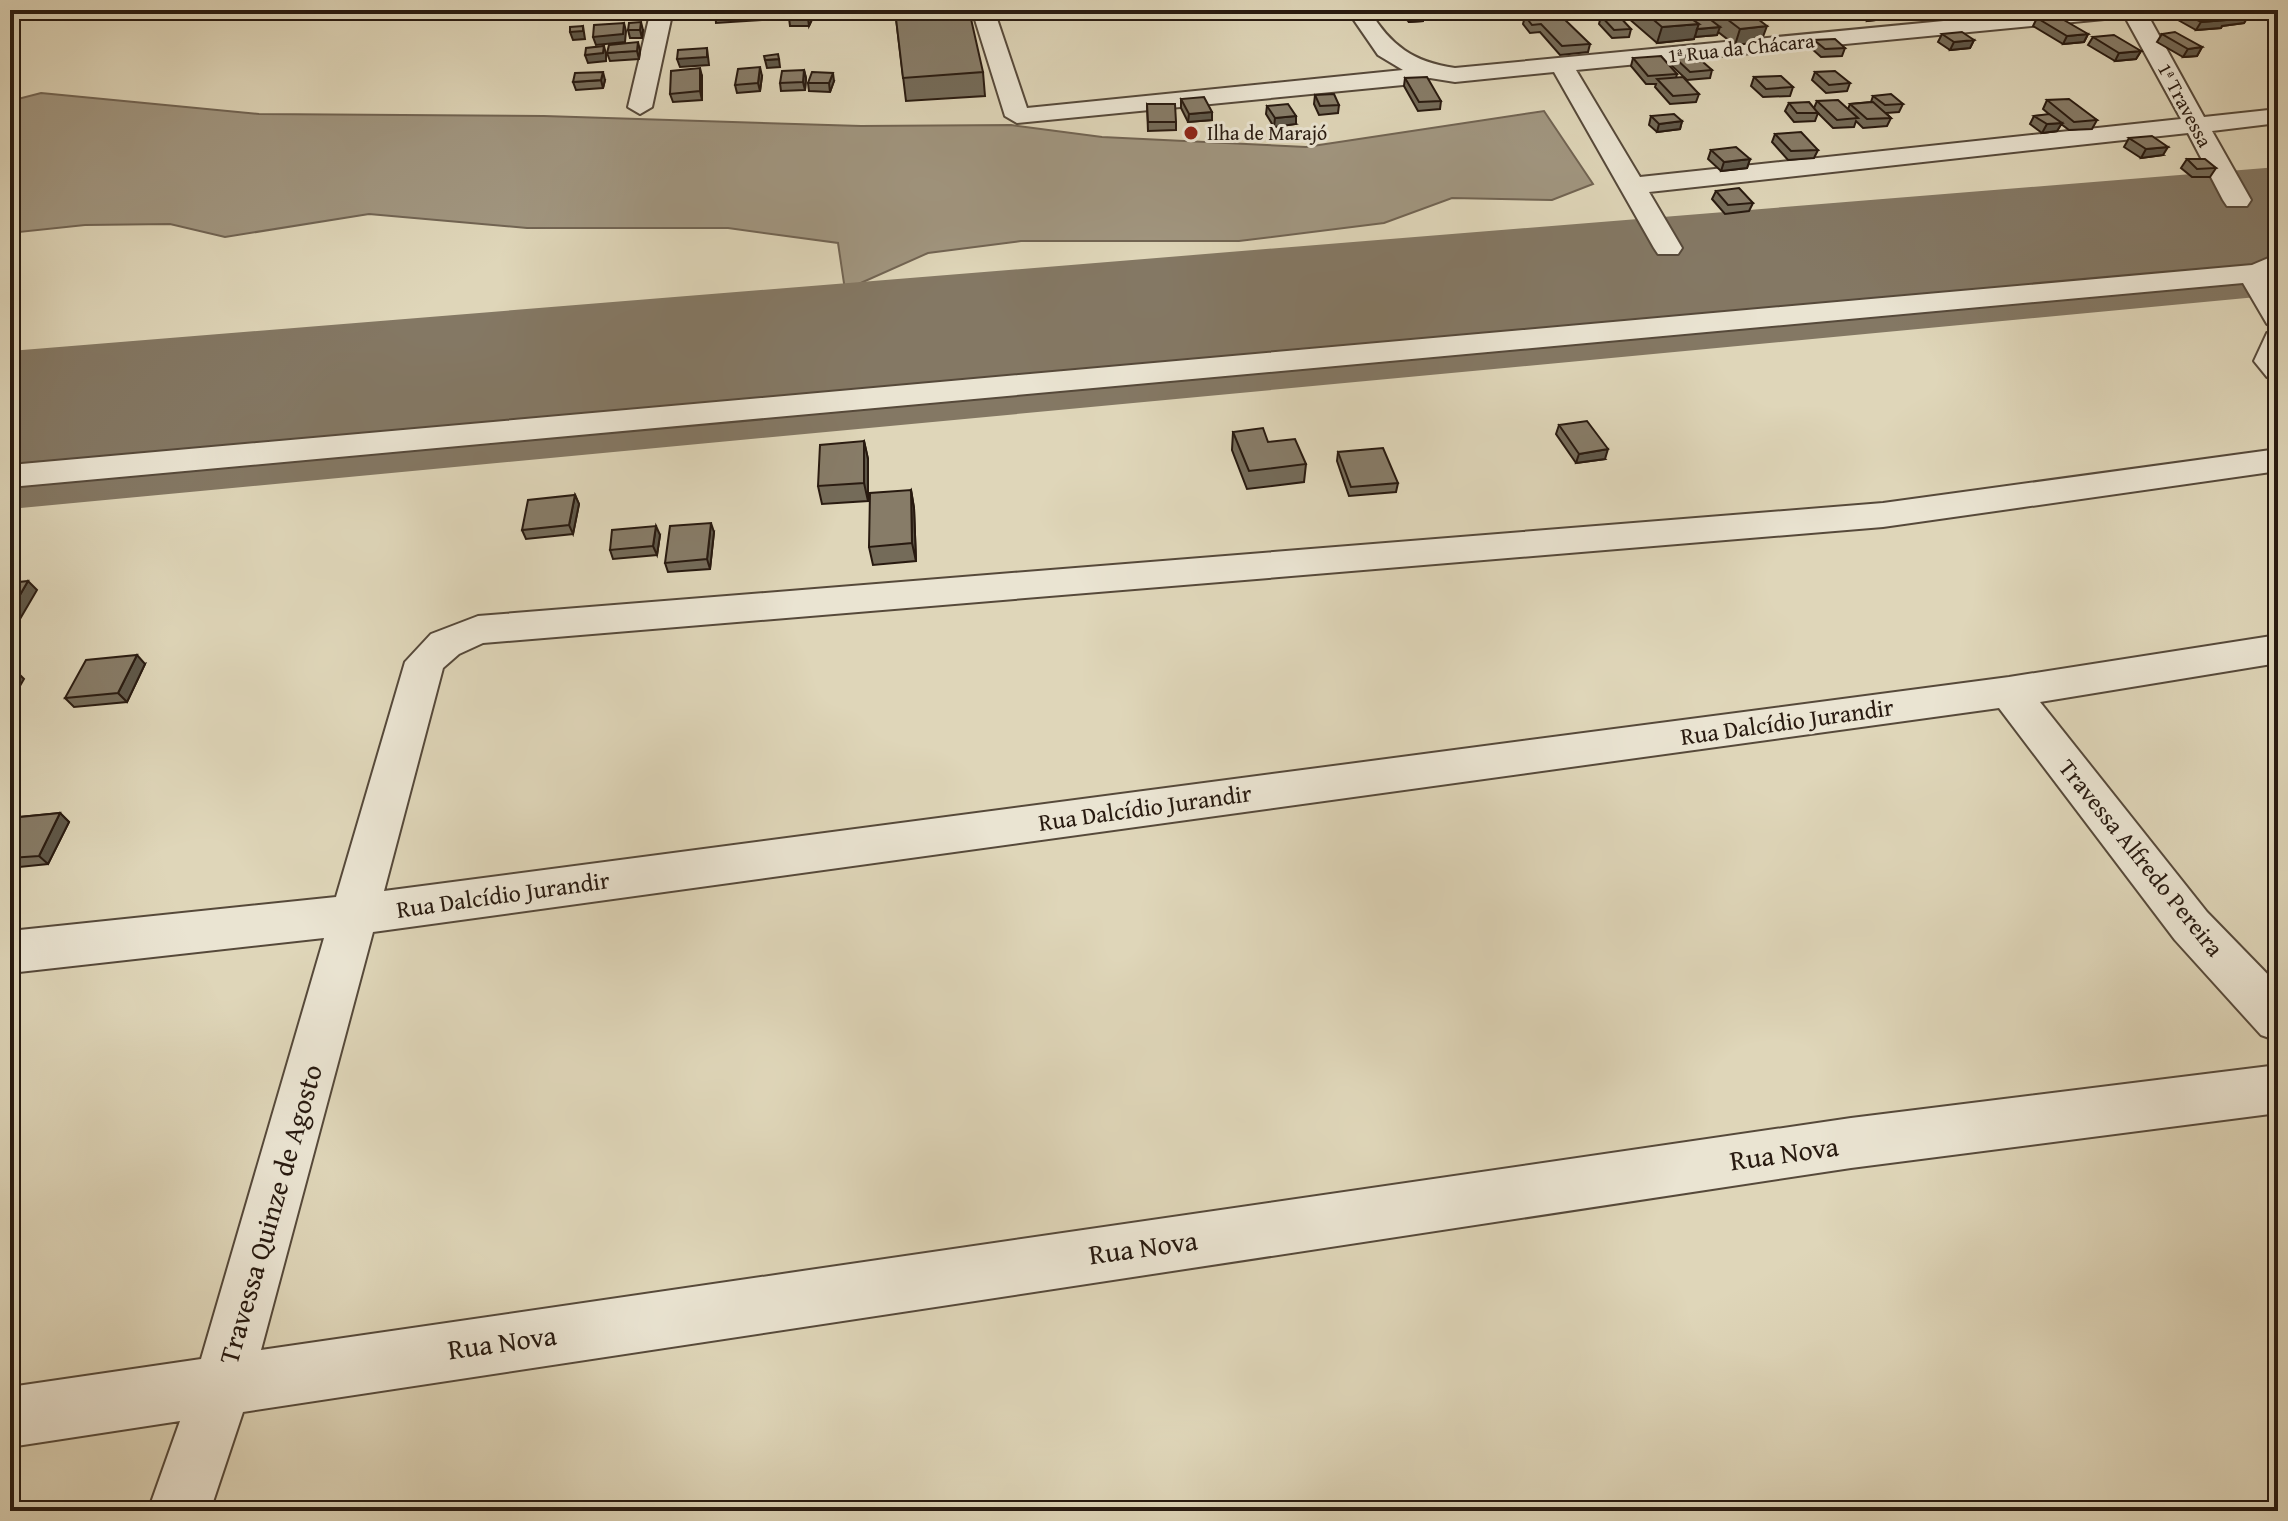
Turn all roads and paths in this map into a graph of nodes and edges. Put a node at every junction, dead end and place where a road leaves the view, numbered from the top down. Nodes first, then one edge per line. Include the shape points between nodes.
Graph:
1 (662, 10) edge
2 (983, 10) edge
3 (1358, 10) edge
4 (2125, 10) edge
5 (2134, 10) edge
6 (1562, 66) junction
7 (1416, 69) junction
8 (640, 107) dead end
9 (2278, 116) edge
10 (2194, 125) junction
11 (1632, 186) junction
12 (2237, 200) dead end
13 (1668, 248) dead end
14 (2268, 268) edge
15 (2278, 318) edge
16 (2278, 340) edge
17 (2278, 370) edge
18 (2278, 460) edge
19 (10, 476) edge
20 (2278, 649) edge
21 (2009, 692) junction
22 (353, 915) junction
23 (10, 952) edge
24 (2278, 1019) edge
25 (2278, 1089) edge
26 (223, 1383) junction
27 (10, 1417) edge
28 (179, 1511) edge

1 - 8 street
2 - 7 street, 1ª Rua da Chácara via 1017,116 1403,78
3 - 7 street via 1388,54
4 - 6 street, 1ª Rua da Chácara
5 - 10 street, 1ª Travessa
6 - 7 street, 1ª Rua da Chácara via 1455,75
6 - 11 street
9 - 10 street
10 - 11 street
10 - 12 street, 1ª Travessa
11 - 13 street
14 - 15 street via 2258,285
14 - 19 street
16 - 17 street via 2270,361
18 - 22 street, Travessa Quinze de Agosto via 1883,515 478,630 445,644 425,662
20 - 21 street, Rua Dalcídio Jurandir
21 - 22 street, Rua Dalcídio Jurandir
21 - 24 street, Travessa Alfredo Pereira via 2191,926
22 - 23 street, Rua Dalcídio Jurandir
22 - 26 street, Travessa Quinze de Agosto
25 - 26 street, Rua Nova via 1851,1143
26 - 27 street, Rua Nova
26 - 28 street, Travessa Quinze de Agosto

